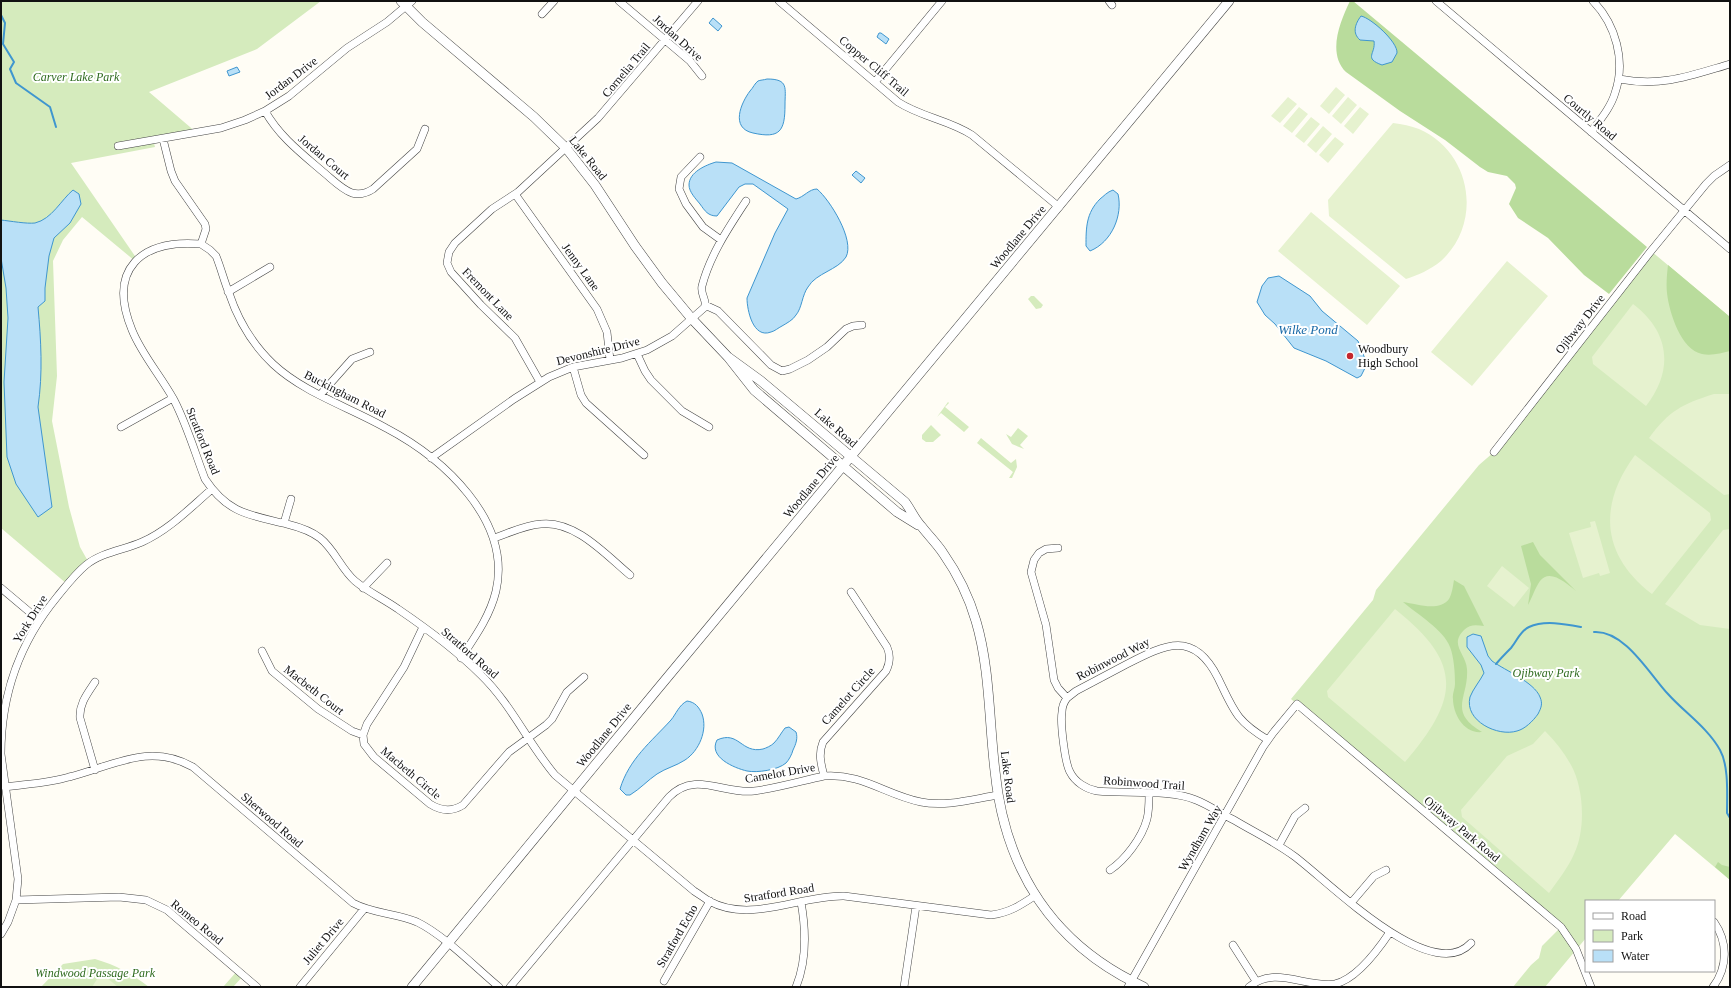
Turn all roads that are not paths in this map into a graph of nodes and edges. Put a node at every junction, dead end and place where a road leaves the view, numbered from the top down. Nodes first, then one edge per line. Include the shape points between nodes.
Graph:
1 (554, 1) edge
2 (619, 1) edge
3 (698, 1) edge
4 (779, 1) edge
5 (942, 1) edge
6 (1229, 1) edge
7 (1436, 1) edge
8 (1593, 1) edge
9 (406, 3) edge
10 (542, 14) dead end
11 (665, 40) junction
12 (1730, 64) edge
13 (702, 76) dead end
14 (1619, 79) junction
15 (875, 82) junction
16 (265, 111) junction
17 (425, 129) dead end
18 (1591, 132) junction
19 (163, 139) junction
20 (118, 146) dead end
21 (566, 148) junction
22 (700, 157) dead end
23 (1730, 165) edge
24 (515, 194) junction
25 (746, 201) dead end
26 (1059, 207) junction
27 (1684, 210) junction
28 (722, 240) junction
29 (201, 244) junction
30 (1730, 249) edge
31 (270, 268) dead end
32 (228, 292) junction
33 (705, 305) junction
34 (692, 319) junction
35 (862, 325) dead end
36 (370, 352) dead end
37 (637, 354) junction
38 (728, 357) junction
39 (610, 360) junction
40 (573, 367) junction
41 (540, 382) junction
42 (320, 394) junction
43 (173, 398) junction
44 (709, 426) dead end
45 (121, 427) dead end
46 (1494, 452) dead end
47 (644, 455) dead end
48 (851, 457) junction
49 (431, 458) junction
50 (843, 466) junction
51 (212, 489) junction
52 (291, 499) dead end
53 (284, 523) junction
54 (921, 527) junction
55 (494, 538) junction
56 (1058, 548) dead end
57 (387, 563) dead end
58 (630, 575) dead end
59 (1, 588) edge
60 (363, 588) junction
61 (851, 592) dead end
62 (39, 620) junction
63 (424, 627) junction
64 (262, 651) dead end
65 (461, 658) junction
66 (584, 677) dead end
67 (95, 682) dead end
68 (1067, 698) junction
69 (4, 700) edge
70 (1297, 704) joint
71 (363, 735) junction
72 (528, 739) junction
73 (1268, 740) junction
74 (95, 770) junction
75 (824, 776) junction
76 (6, 787) junction
77 (573, 791) junction
78 (1149, 794) junction
79 (998, 795) junction
80 (1305, 808) dead end
81 (1226, 816) junction
82 (633, 840) junction
83 (1278, 845) junction
84 (1110, 870) dead end
85 (1386, 870) dead end
86 (1036, 895) junction
87 (16, 900) junction
88 (710, 901) junction
89 (801, 902) junction
90 (1351, 902) junction
91 (916, 906) junction
92 (364, 909) junction
93 (1715, 924) edge
94 (1390, 932) junction
95 (1, 934) edge
96 (1471, 942) dead end
97 (448, 944) junction
98 (1233, 945) dead end
99 (1585, 972) edge
100 (1585, 972) edge
101 (664, 981) dead end
102 (1256, 981) junction
103 (1129, 984) edge
104 (1335, 986) edge
105 (257, 987) edge
106 (300, 987) edge
107 (412, 987) edge
108 (499, 987) edge
109 (510, 987) edge
110 (796, 987) edge
111 (904, 987) edge
112 (1144, 987) edge
113 (1249, 987) edge
114 (1591, 987) edge
115 (1713, 987) edge

1 - 10 street
2 - 11 street, Jordan Drive
3 - 11 street, Cornelia Trail
4 - 15 street, Copper Cliff Trail
5 - 15 street
6 - 26 street, Woodlane Drive
7 - 18 street, Courtly Road
8 - 14 street via 1612,28 1617,43
9 - 16 street, Jordan Drive via 387,22 350,46 289,96
9 - 21 street, Lake Road via 422,22 534,117
11 - 13 street, Jordan Drive via 691,62
11 - 21 street, Cornelia Trail via 606,110
12 - 14 street via 1661,82 1646,83
14 - 18 street via 1610,106
15 - 26 street, Copper Cliff Trail via 910,109 958,127 976,137
16 - 17 street, Jordan Court via 276,129 291,145 342,188 356,194 375,187 417,149
16 - 19 street, Jordan Drive via 221,128
18 - 27 street, Courtly Road
19 - 20 street, Jordan Drive
19 - 29 street via 175,180 205,224
21 - 24 street, Fremont Lane
21 - 34 street, Lake Road via 595,185 648,264
22 - 28 street via 681,177 679,189 702,225 709,233
23 - 27 street via 1714,176
24 - 39 street, Jenny Lane via 598,309 607,332
24 - 41 street, Fremont Lane via 494,207 453,245 448,254 447,264 477,302 515,338
25 - 28 street
26 - 48 street, Woodlane Drive
27 - 30 street, Courtly Road
27 - 46 street, Ojibway Drive
28 - 33 street via 702,287
29 - 32 street, Buckingham Road via 216,256
29 - 43 street, Stratford Road via 174,244 145,253 135,261 125,277 124,300 132,330
31 - 32 street
32 - 42 street, Buckingham Road via 242,324 261,352 284,373
33 - 34 street, Devonshire Drive
33 - 35 street via 718,311 766,360 782,371 808,360 846,329
34 - 37 street, Devonshire Drive via 664,341
34 - 38 street, Lake Road
36 - 42 street via 352,359
37 - 39 street, Devonshire Drive
37 - 44 street via 651,380 680,409
38 - 48 street, Lake Road via 761,381
38 - 50 street, Lake Road via 754,390
39 - 40 street, Devonshire Drive
40 - 41 street, Devonshire Drive
40 - 47 street via 586,403
41 - 49 street, Devonshire Drive
42 - 49 street, Buckingham Road via 400,435
43 - 45 street
43 - 51 street, Stratford Road via 205,479
48 - 50 street, Woodlane Drive
48 - 54 street, Lake Road via 905,502
49 - 55 street, Buckingham Road via 454,479 480,510
50 - 54 street, Lake Road via 896,512
50 - 77 street, Woodlane Drive
51 - 53 street, Stratford Road via 236,510
51 - 62 street, York Drive via 161,533 141,543 99,557 86,565
52 - 53 street
53 - 60 street, Stratford Road via 303,528 321,539 350,576
54 - 79 street, Lake Road via 947,558 964,589 976,619 983,649
55 - 58 street via 531,526 563,525 582,535
55 - 65 street, Buckingham Road via 498,577 494,597 482,626
56 - 68 street via 1046,549 1040,553 1034,560 1031,572 1046,625 1054,680
57 - 60 street
59 - 62 street
60 - 63 street, Stratford Road
61 - 75 street, Camelot Circle via 887,647 890,657 886,671 823,742 820,757
62 - 69 street, York Drive via 20,655
63 - 65 street, Stratford Road
63 - 71 street via 404,667 367,724
64 - 71 street, Macbeth Court via 272,671 318,709 338,723
65 - 72 street, Stratford Road via 502,698
66 - 72 street, Macbeth Circle via 567,692 552,719
67 - 74 street via 87,694 80,718
68 - 73 street, Robinwood Way via 1152,651 1169,645 1185,646 1198,652 1209,663 1241,721
68 - 78 street, Robinwood Trail via 1061,718 1067,764 1074,778 1083,786 1095,791
69 - 76 street, York Drive via 1,754
70 - 73 street, Wyndham Way
70 - 99 street, Ojibway Park Road via 1561,927 1576,949
71 - 72 street, Macbeth Circle via 364,744 374,756 430,804 438,809 449,810 463,805 508,752
72 - 77 street, Stratford Road via 555,775
73 - 81 street, Wyndham Way
74 - 76 street, Sherwood Road
74 - 92 street, Sherwood Road via 126,759 146,756 171,757 182,761 193,767 345,897
75 - 79 street, Camelot Drive via 845,776 931,804
75 - 82 street, Camelot Drive via 753,792 698,784 682,786 669,796
76 - 87 street, York Drive via 18,868
77 - 82 street, Stratford Road
77 - 97 street, Woodlane Drive
78 - 81 street, Robinwood Trail via 1188,797
78 - 84 street via 1145,826 1125,859
79 - 86 street, Lake Road via 1002,820 1012,849
80 - 83 street via 1295,816
81 - 83 street, Robinwood Trail
81 - 103 street, Wyndham Way
82 - 88 street, Stratford Road via 694,891
82 - 109 street, Camelot Drive
83 - 90 street, Robinwood Trail
85 - 90 street via 1374,876
86 - 91 street, Stratford Road via 1002,914 990,915
86 - 103 street, Lake Road via 1058,924 1081,947
87 - 95 street, York Drive
87 - 105 street, Romeo Road via 119,897 146,900 167,910
88 - 89 street, Stratford Road via 737,910
88 - 101 street, Stratford Echo
89 - 91 street, Stratford Road via 844,896
89 - 110 street via 804,952 803,968
90 - 94 street, Robinwood Trail via 1373,922
91 - 111 street
92 - 97 street, Sherwood Road via 426,926
92 - 106 street, Juliet Drive
93 - 115 street via 1723,939 1725,958 1721,975
94 - 96 street, Robinwood Trail via 1436,953 1454,954
94 - 104 street via 1358,972
97 - 107 street, Woodlane Drive
97 - 108 street, Sherwood Road
98 - 102 street
100 - 114 street, Ojibway Park Road
102 - 104 street via 1279,977
102 - 113 street
103 - 112 street, Lake Road

